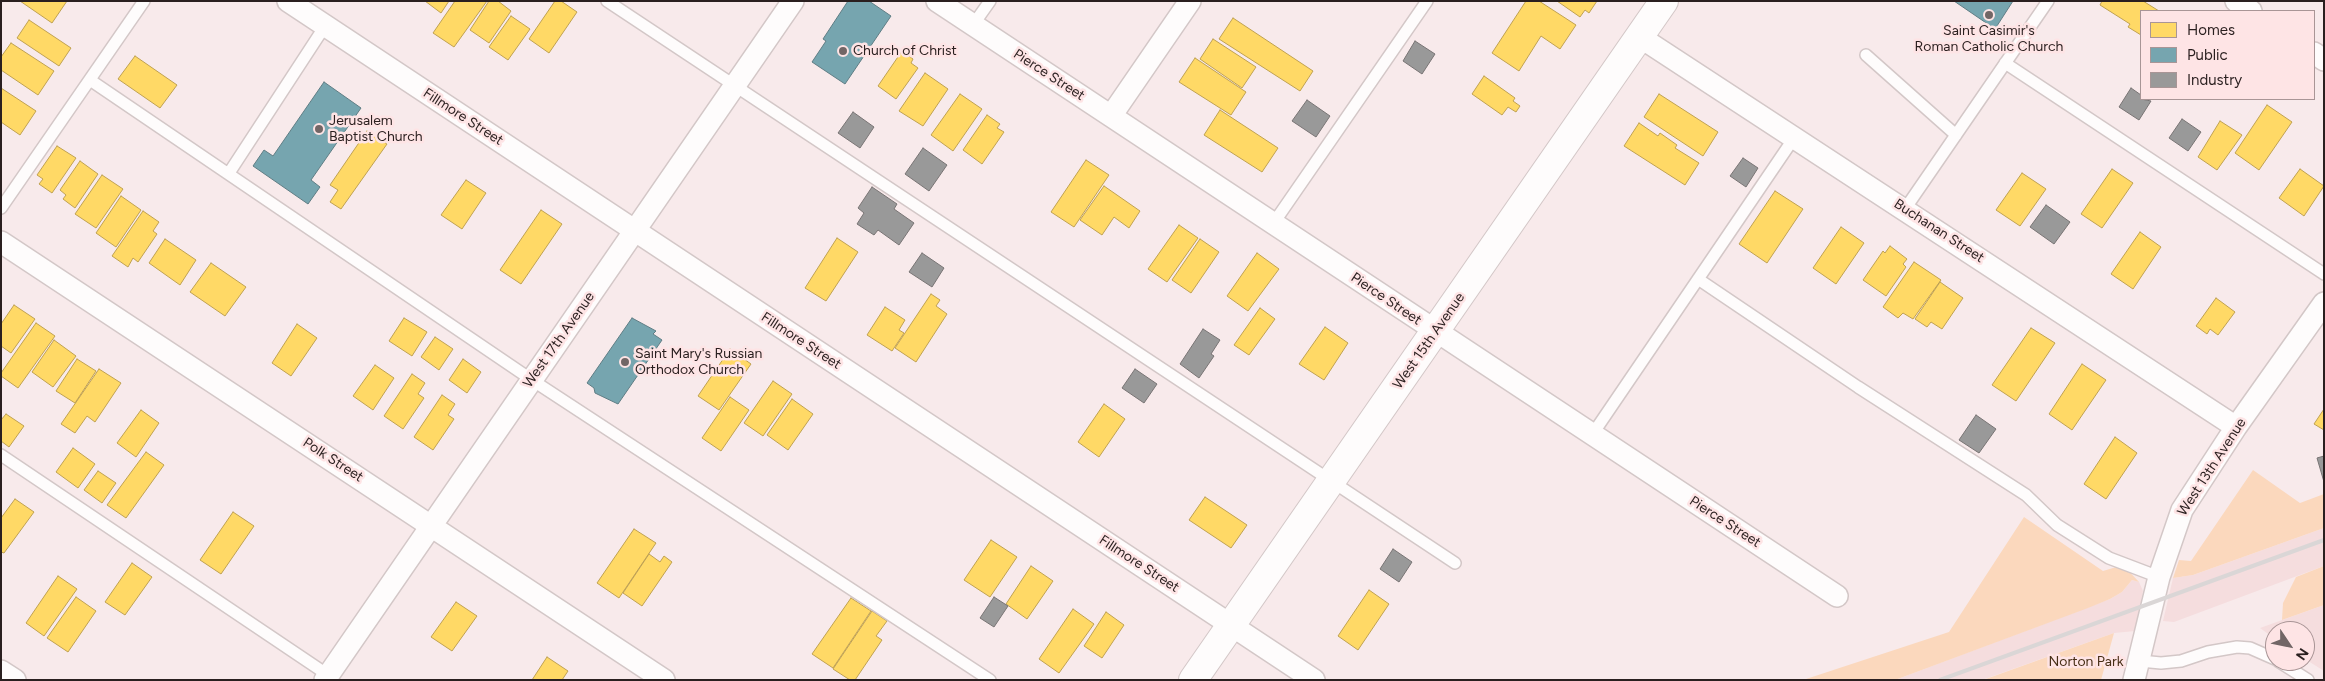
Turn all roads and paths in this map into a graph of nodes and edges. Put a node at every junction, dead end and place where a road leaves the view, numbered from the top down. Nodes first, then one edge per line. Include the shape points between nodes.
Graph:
1 (144, 1) edge
2 (288, 1) edge
3 (607, 1) edge
4 (793, 1) edge
5 (937, 1) edge
6 (990, 1) edge
7 (1190, 1) edge
8 (1427, 1) edge
9 (1664, 1) edge
10 (2048, 1) edge
11 (2236, 1) edge
12 (2250, 10) edge
13 (973, 25) junction
14 (325, 26) junction
15 (1640, 37) junction
16 (1866, 56) dead end
17 (2005, 63) junction
18 (90, 80) junction
19 (736, 84) junction
20 (1111, 116) junction
21 (1956, 135) junction
22 (1794, 138) junction
23 (229, 173) junction
24 (1, 208) edge
25 (1904, 209) junction
26 (1273, 224) junction
27 (635, 231) junction
28 (1, 242) edge
29 (2324, 274) edge
30 (1698, 280) junction
31 (2324, 303) edge
32 (1435, 332) junction
33 (532, 380) junction
34 (2236, 427) junction
35 (1592, 435) junction
36 (1, 455) edge
37 (1332, 480) junction
38 (432, 525) junction
39 (1455, 563) dead end
40 (2159, 577) junction
41 (1837, 596) dead end
42 (1232, 625) junction
43 (2265, 655) edge
44 (1, 670) edge
45 (2137, 670) edge
46 (2294, 671) edge
47 (329, 678) edge
48 (15, 680) edge
49 (664, 680) edge
50 (990, 680) edge
51 (1193, 680) edge
52 (1314, 680) edge
53 (2308, 680) edge

1 - 18 lane
2 - 14 street, Fillmore Street
3 - 19 lane
4 - 19 street, West 17th Avenue
5 - 13 street, Pierce Street
6 - 13 lane
7 - 20 street
8 - 26 lane
9 - 15 main road, West 15th Avenue
10 - 17 lane
11 - 12 street
13 - 20 street, Pierce Street
14 - 23 lane
14 - 27 street, Fillmore Street
15 - 22 street, Buchanan Street
15 - 32 main road, West 15th Avenue
16 - 21 lane
17 - 21 lane
17 - 29 lane
18 - 23 lane
18 - 24 lane
19 - 27 street, West 17th Avenue
19 - 37 lane
20 - 26 street, Pierce Street
21 - 25 lane
22 - 25 street, Buchanan Street
22 - 30 lane
23 - 33 lane
25 - 34 street, Buchanan Street
26 - 32 street, Pierce Street
27 - 33 street, West 17th Avenue
27 - 42 street, Fillmore Street
28 - 38 street, Polk Street
30 - 35 lane
30 - 40 lane via 2026,495 2057,525 2109,558
31 - 34 street, West 13th Avenue
32 - 35 street, Pierce Street
32 - 37 main road, West 15th Avenue
33 - 38 street, West 17th Avenue
33 - 50 lane
34 - 40 street, West 13th Avenue via 2182,510
35 - 41 street, Pierce Street
36 - 47 lane
37 - 39 lane
37 - 42 main road, West 15th Avenue
38 - 47 street, West 17th Avenue
38 - 49 street, Polk Street
40 - 45 street, West 13th Avenue
42 - 51 main road, West 15th Avenue
42 - 52 street, Fillmore Street
43 - 45 lane via 2237,647
44 - 48 street
46 - 53 lane

